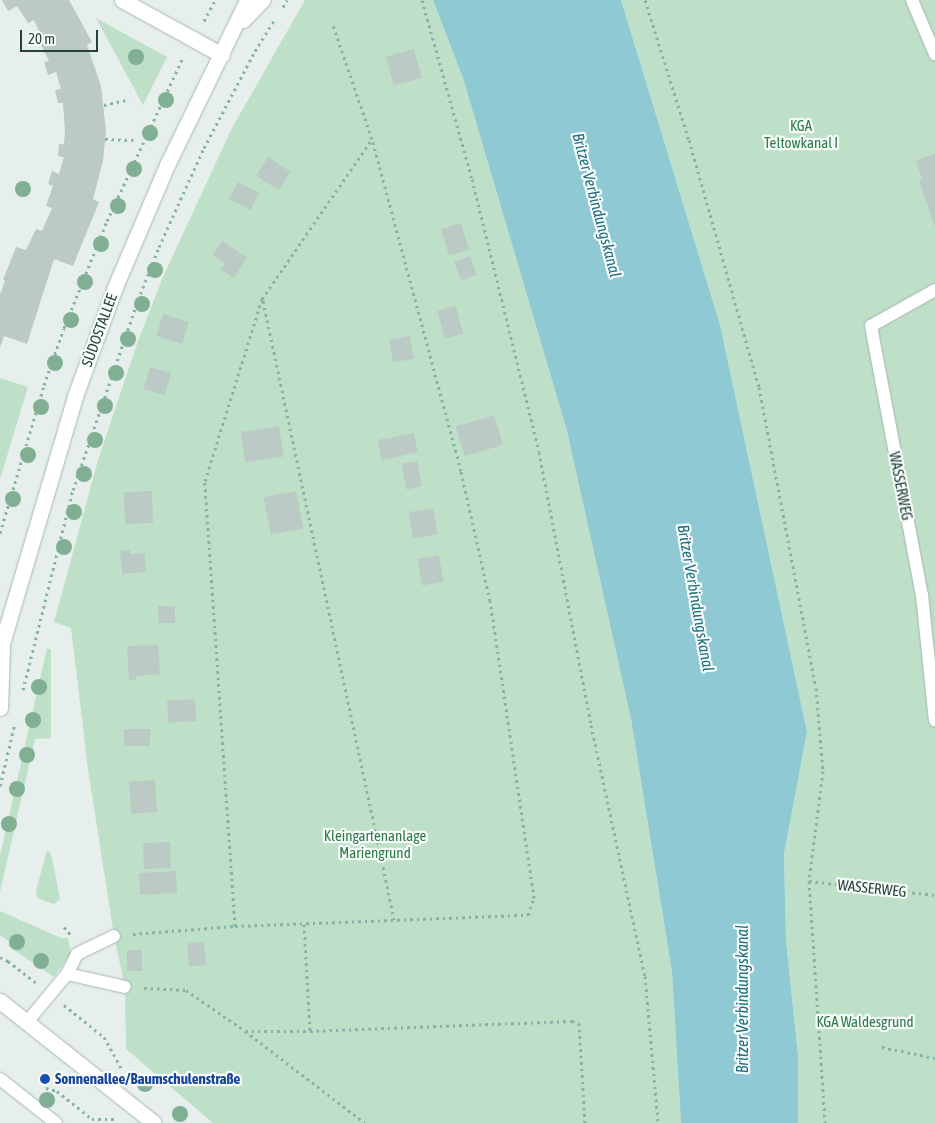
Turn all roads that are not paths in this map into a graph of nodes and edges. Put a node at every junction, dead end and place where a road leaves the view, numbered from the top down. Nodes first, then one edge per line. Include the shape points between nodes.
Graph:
1 (122, 0) edge
2 (247, 0) edge
3 (262, 0) edge
4 (912, 0) edge
5 (235, 29) junction
6 (935, 54) edge
7 (222, 55) junction
8 (935, 290) edge
9 (1, 648) edge
10 (0, 708) edge
11 (935, 720) edge
12 (114, 936) road end
13 (67, 974) junction
14 (125, 987) road end
15 (0, 1001) edge
16 (27, 1022) junction
17 (0, 1078) edge
18 (149, 1122) edge
19 (56, 1123) edge

1 - 7 main road
2 - 5 main road, SÜDOSTALLEE
3 - 5 main road, SÜDOSTALLEE
4 - 6 lane
5 - 7 main road, SÜDOSTALLEE
7 - 9 main road, SÜDOSTALLEE via 168,162 111,296 75,396
8 - 11 lane, WASSERWEG via 871,326 922,594
9 - 10 main road, SÜDOSTALLEE
12 - 13 lane via 78,954
13 - 14 lane
13 - 16 lane
15 - 16 main road
16 - 18 main road
17 - 19 lane

